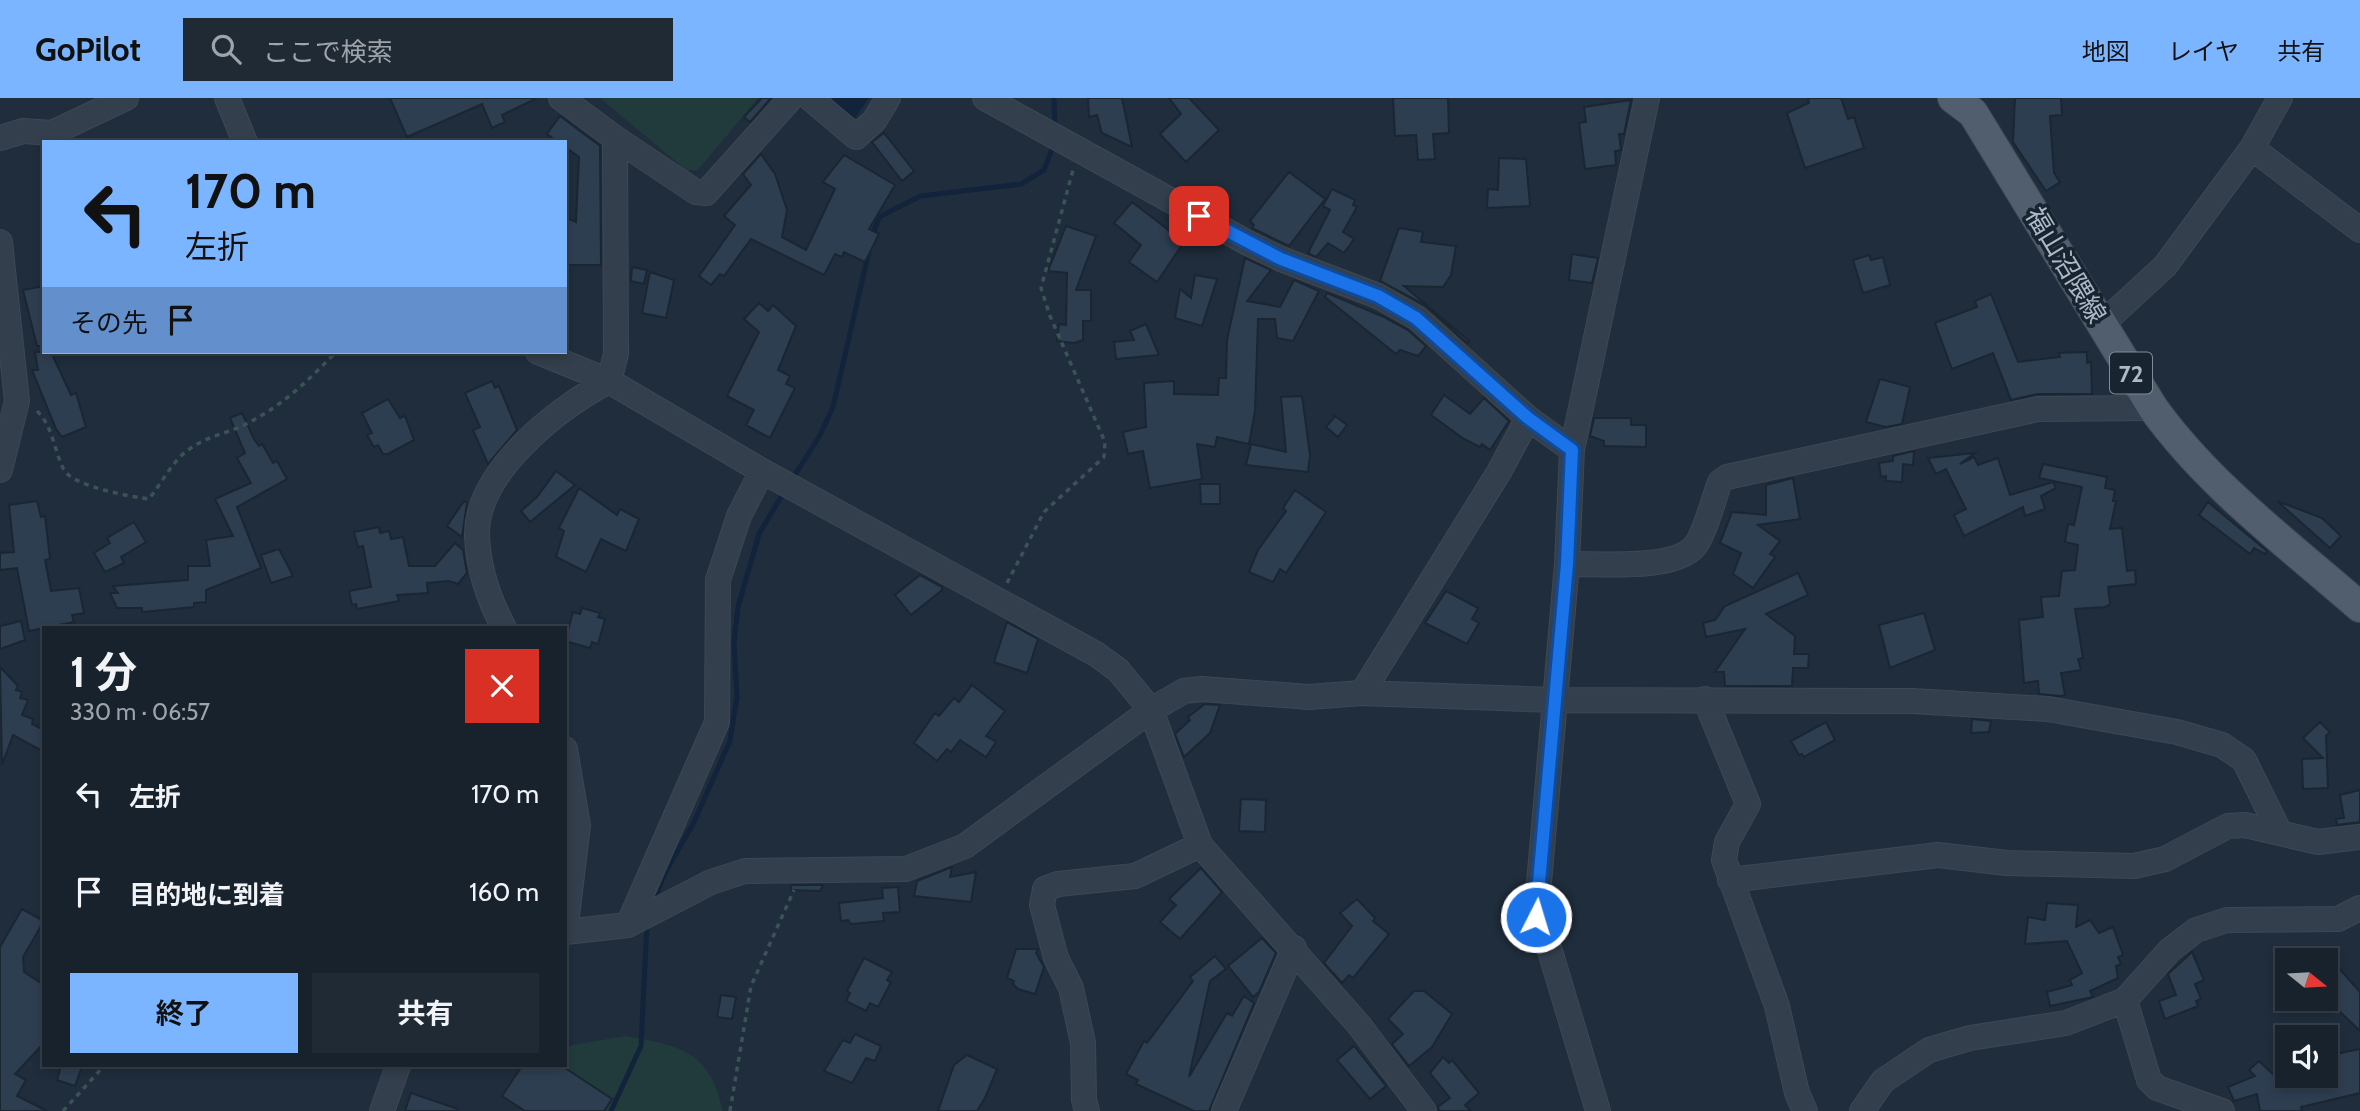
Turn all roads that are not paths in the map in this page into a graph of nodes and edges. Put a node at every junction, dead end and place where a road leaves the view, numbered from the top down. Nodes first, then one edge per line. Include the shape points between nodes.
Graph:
1 (126, 98) edge
2 (227, 98) edge
3 (561, 98) edge
4 (791, 98) edge
5 (810, 98) edge
6 (888, 98) edge
7 (985, 98) edge
8 (1647, 98) edge
9 (1953, 98) edge
10 (2280, 98) edge
11 (0, 138) edge
12 (615, 138) junction
13 (244, 140) edge
14 (2252, 148) junction
15 (2360, 230) edge
16 (0, 242) edge
17 (2102, 324) junction
18 (543, 354) edge
19 (609, 381) junction
20 (2153, 408) junction
21 (1528, 418) junction
22 (1572, 450) junction
23 (0, 470) edge
24 (762, 471) junction
25 (1567, 564) junction
26 (2360, 607) edge
27 (503, 626) edge
28 (1362, 693) junction
29 (1554, 699) junction
30 (1706, 699) junction
31 (1151, 710) junction
32 (567, 761) edge
33 (2280, 834) junction
34 (2360, 837) edge
35 (1200, 845) junction
36 (1730, 880) junction
37 (2360, 908) edge
38 (567, 916) edge
39 (628, 925) junction
40 (567, 932) edge
41 (1294, 948) junction
42 (2125, 1000) junction
43 (398, 1067) edge
44 (382, 1111) edge
45 (1087, 1111) edge
46 (1224, 1111) edge
47 (1424, 1111) edge
48 (1598, 1111) edge
49 (1805, 1111) edge
50 (1862, 1111) edge
51 (2222, 1111) edge

1 - 11 street via 52,133 23,131
2 - 13 street
3 - 12 street
4 - 12 street via 706,193 696,192
5 - 6 street via 856,137 874,121
7 - 21 street via 1248,243 1378,296 1416,318
8 - 22 street
9 - 17 main road, 福山沼隈線 / 72 via 1973,113
10 - 14 street
12 - 19 street via 616,354
14 - 15 street
14 - 17 street via 2165,267
16 - 23 street via 16,401
17 - 20 main road, 福山沼隈線 / 72
18 - 19 street
19 - 24 street
19 - 27 street via 575,399 513,455 485,503 477,533 481,569
20 - 25 street via 2038,409 1727,477 1720,482 1695,547 1683,554 1650,563
20 - 26 main road, 福山沼隈線 / 72 via 2179,445 2214,480
21 - 22 street
21 - 28 street
22 - 25 street
24 - 31 street via 1096,654 1118,670
24 - 39 street via 739,516 718,580 718,722
25 - 29 street
28 - 29 street
28 - 31 street via 1309,697 1202,689 1184,691
29 - 30 street
29 - 48 street via 1536,917
30 - 33 street via 1912,701 2048,709 2177,732 2222,745 2244,760
30 - 36 street via 1748,804 1727,842 1724,860
31 - 35 street
31 - 39 street via 965,846 937,859 906,869 745,871 711,882
32 - 38 street via 578,826
33 - 34 street via 2318,842
33 - 36 street via 2245,825 2228,826 2165,859 2133,866 2007,863 1938,855
35 - 41 street
35 - 45 street via 1135,876 1045,889 1042,905 1056,958 1072,988 1083,1043
36 - 49 street via 1777,1006
37 - 42 street via 2338,919 2227,920 2196,930 2170,950
39 - 40 street
41 - 46 street
41 - 47 street
42 - 50 street via 2066,1023 1970,1038 1930,1051 1883,1081
42 - 51 street via 2149,1080 2157,1088
43 - 44 street

